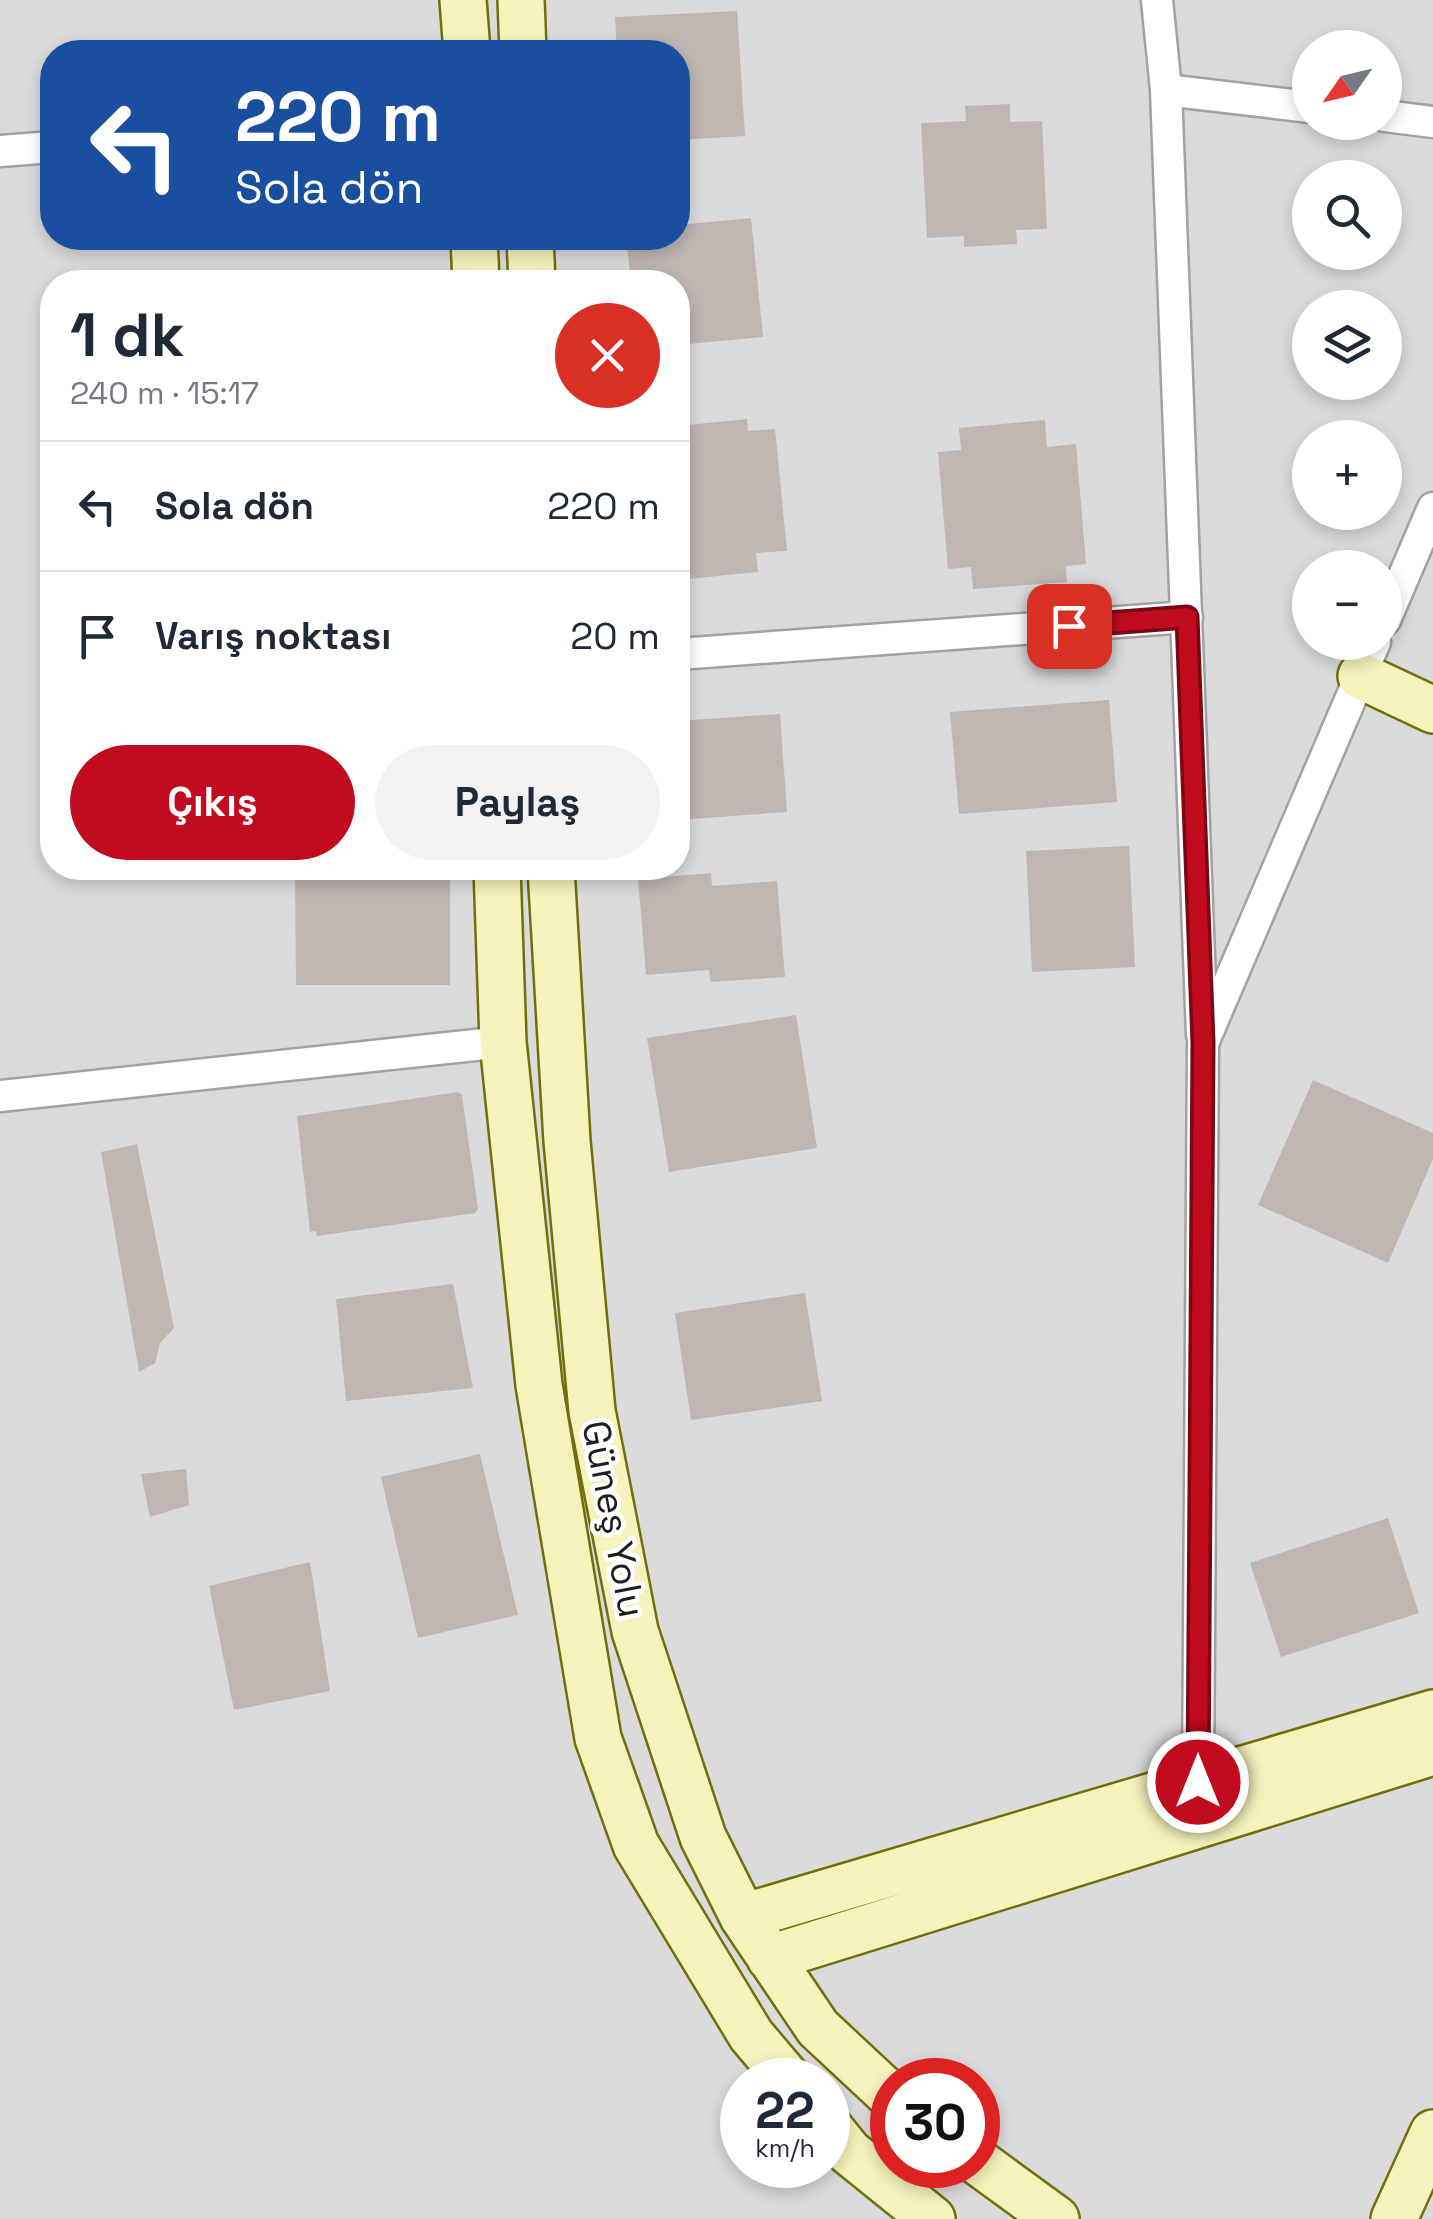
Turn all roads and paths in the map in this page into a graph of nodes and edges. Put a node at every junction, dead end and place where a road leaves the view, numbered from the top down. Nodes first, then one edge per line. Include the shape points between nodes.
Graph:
1 (463, 0) edge
2 (521, 0) edge
3 (1157, 0) edge
4 (466, 40) edge
5 (523, 40) edge
6 (1166, 90) junction
7 (1292, 105) edge
8 (1402, 118) edge
9 (1433, 122) edge
10 (40, 148) edge
11 (0, 151) edge
12 (1433, 508) edge
13 (1402, 580) edge
14 (1187, 617) junction
15 (690, 653) edge
16 (1368, 660) edge
17 (1369, 660) edge
18 (1433, 710) edge
19 (496, 880) edge
20 (552, 880) edge
21 (503, 1042) junction
22 (1203, 1043) junction
23 (0, 1096) edge
24 (1433, 1713) edge
25 (1433, 1752) edge
26 (1198, 1782) junction
27 (743, 1917) junction
28 (770, 1958) junction
29 (770, 2058) edge
30 (870, 2076) edge
31 (1433, 2134) edge
32 (850, 2153) edge
33 (1000, 2178) edge
34 (932, 2219) edge
35 (1056, 2219) edge
36 (1394, 2219) edge

1 - 4 street
2 - 5 street
3 - 6 street
6 - 7 street
6 - 14 street
8 - 9 street
10 - 11 street
12 - 13 street
14 - 15 street
14 - 22 street
16 - 22 street
17 - 18 street
19 - 21 street, Güneş Yolu
20 - 27 street, Güneş Yolu via 592,1412 635,1631 703,1837
21 - 23 street
21 - 29 street, Güneş Yolu via 539,1385 598,1738 636,1845
22 - 26 street
24 - 26 street
25 - 28 street
26 - 27 street
27 - 28 street, Güneş Yolu
28 - 30 street, Güneş Yolu via 818,2028
31 - 36 street
32 - 34 street
33 - 35 street

